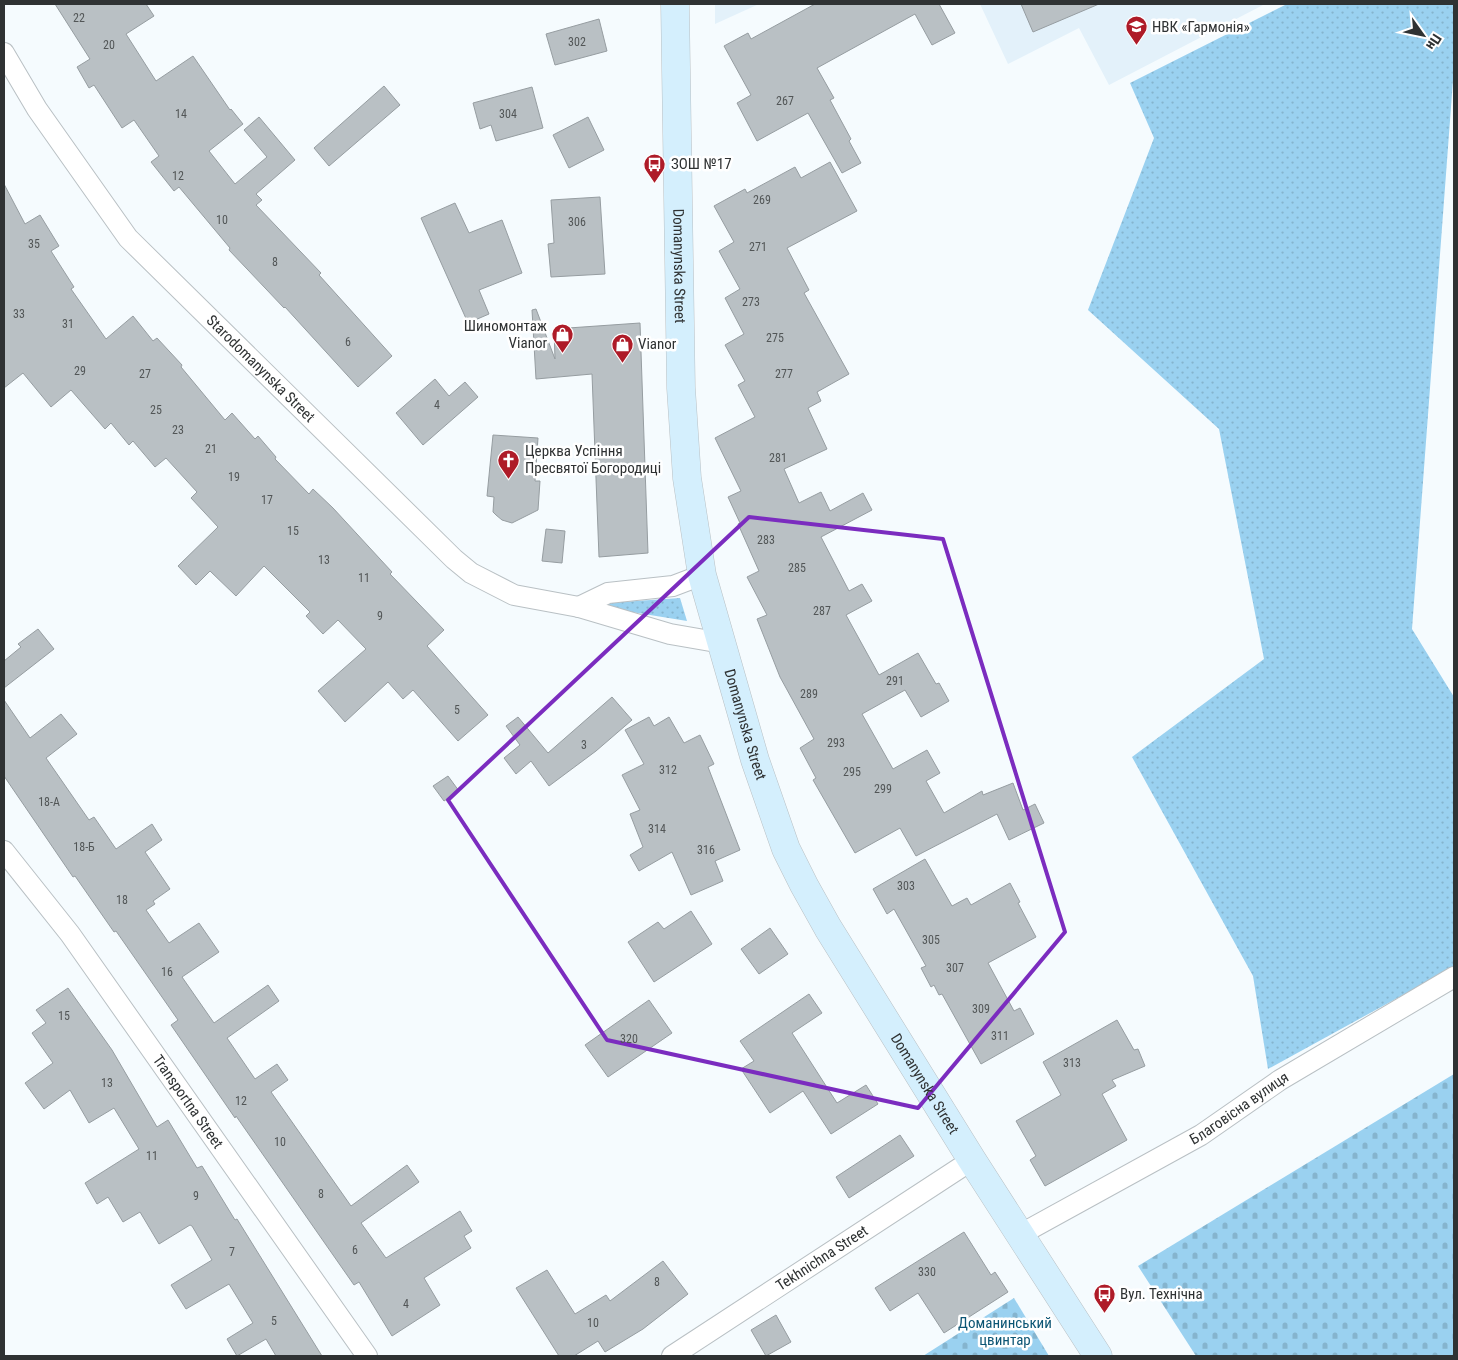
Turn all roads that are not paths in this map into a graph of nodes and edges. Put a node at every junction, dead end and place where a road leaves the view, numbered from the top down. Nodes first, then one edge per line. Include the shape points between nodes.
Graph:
1 (675, 4) edge
2 (4, 53) edge
3 (702, 575) junction
4 (578, 607) junction
5 (722, 643) junction
6 (4, 851) edge
7 (1454, 977) edge
8 (972, 1160) junction
9 (1021, 1234) junction
10 (366, 1356) edge
11 (672, 1356) edge
12 (1098, 1356) edge

1 - 3 main road, Domanynska Street via 681,388 686,478
2 - 4 street, Starodomanynska Street via 37,109 128,238 454,560 470,573 514,595
3 - 4 street via 673,586 608,593
3 - 5 main road, Domanynska Street
4 - 5 street, Starodomanynska Street via 670,634
5 - 8 main road, Domanynska Street via 755,760 786,849 828,928
6 - 10 street, Transportna Street via 70,934
7 - 9 street, Благовісна вулиця via 1280,1080 1201,1135
8 - 9 main road, Domanynska Street
8 - 11 street, Tekhnichna Street
9 - 12 main road, Domanynska Street

